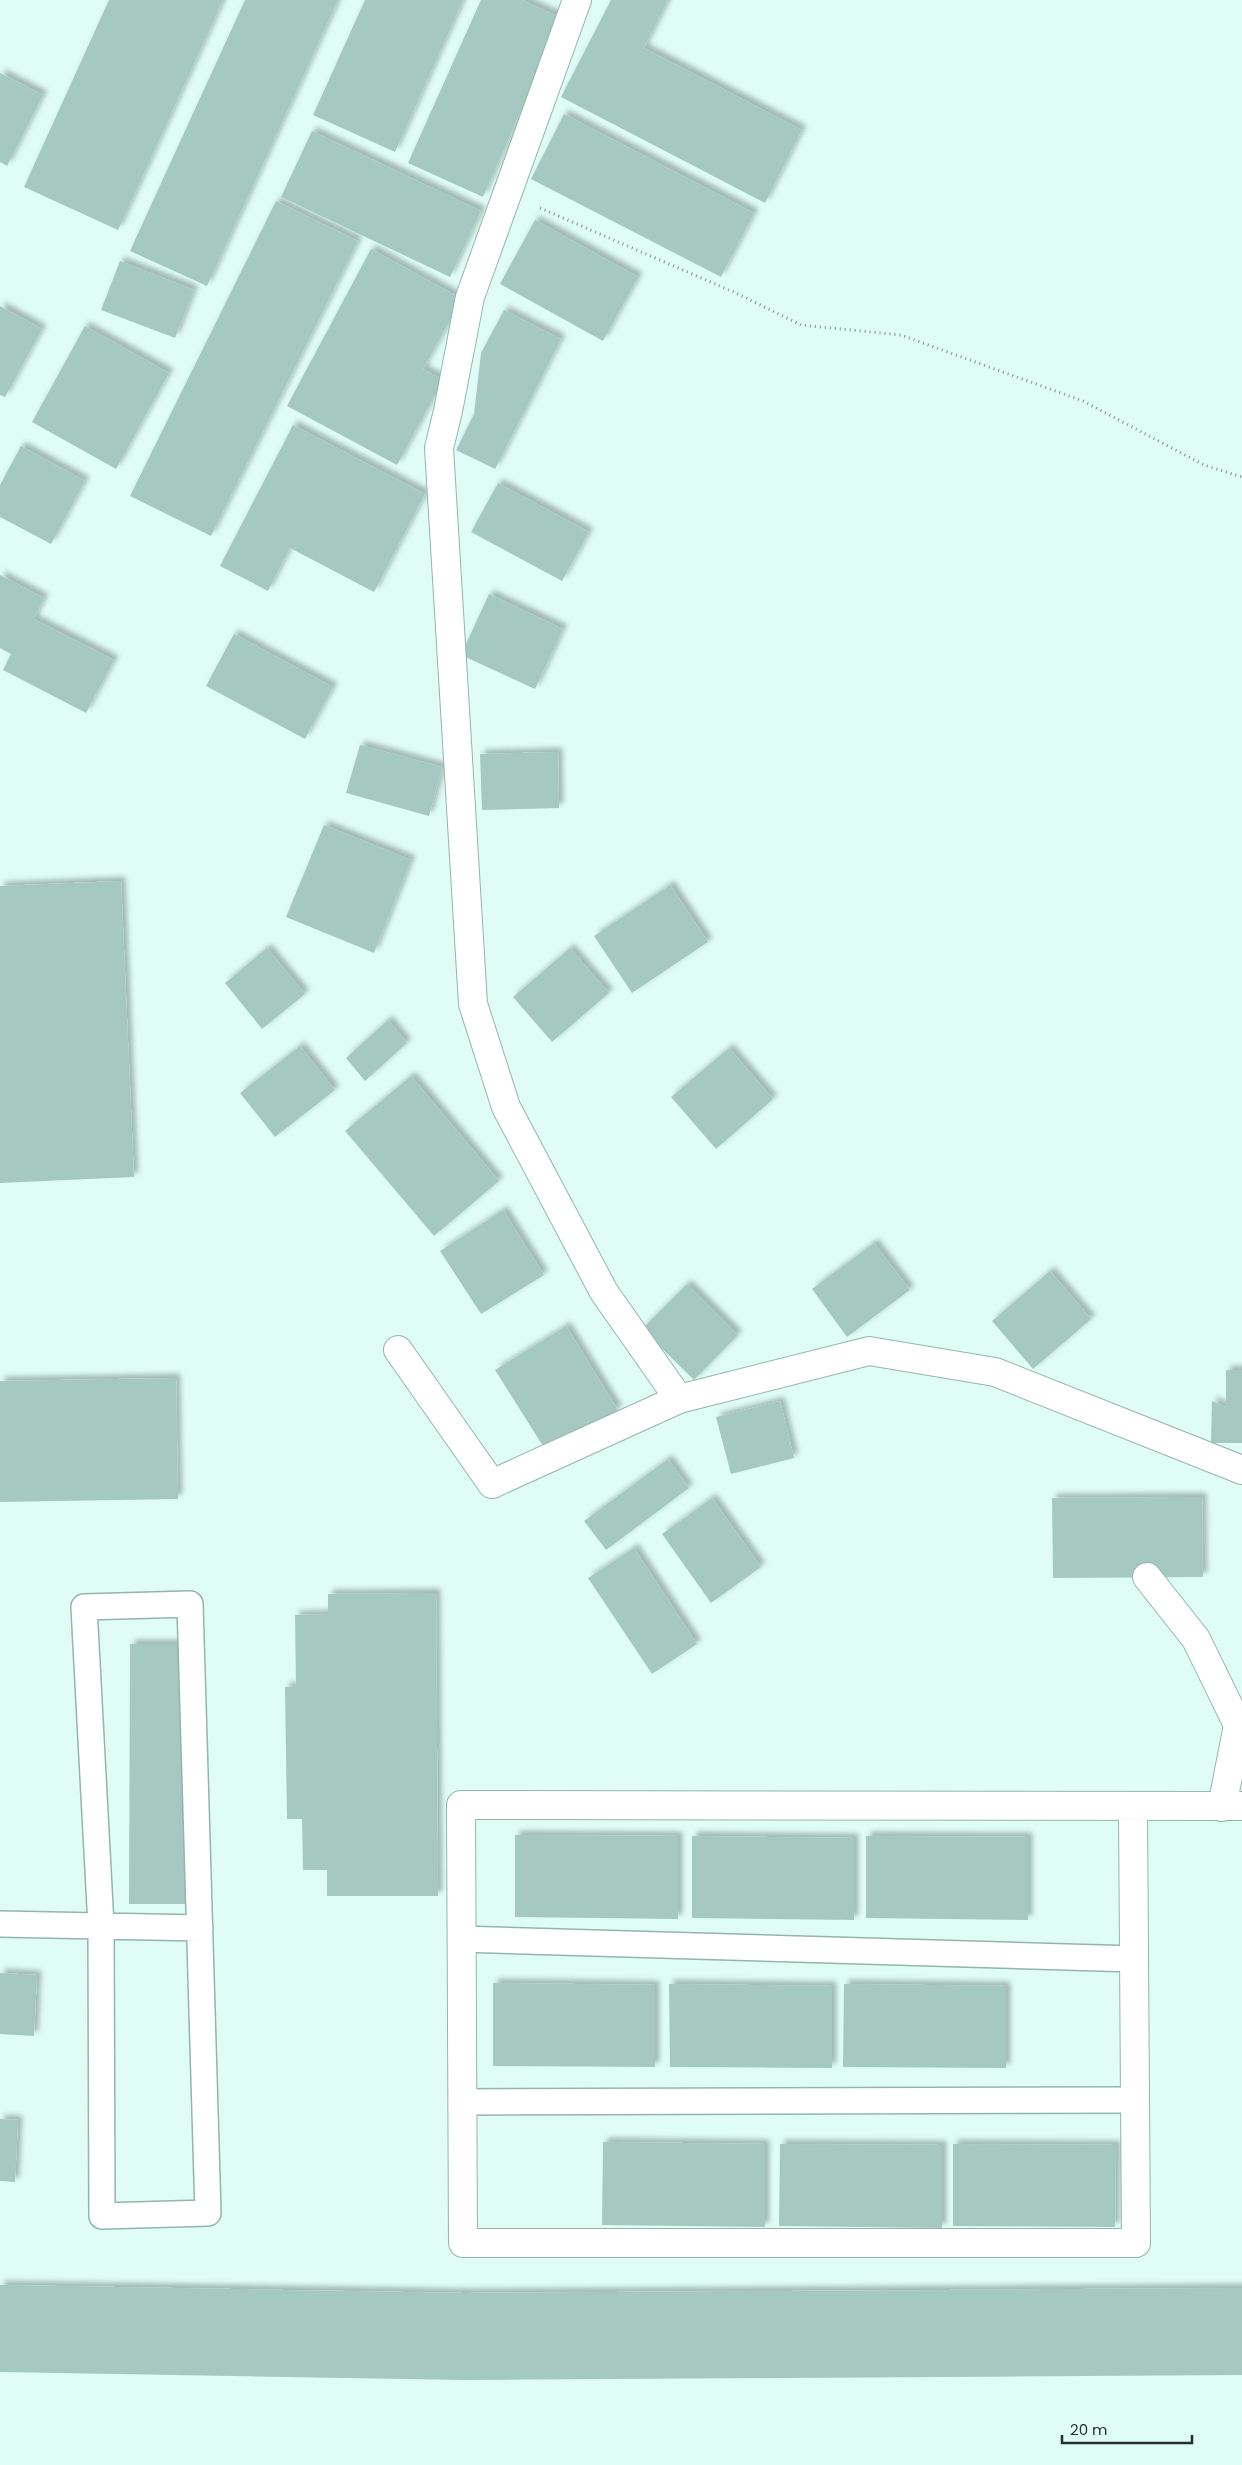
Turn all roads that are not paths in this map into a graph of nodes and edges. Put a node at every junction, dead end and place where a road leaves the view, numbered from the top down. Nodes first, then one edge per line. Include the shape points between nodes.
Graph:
1 (577, 0) edge
2 (398, 1350) dead end
3 (678, 1398) junction
4 (1242, 1470) edge
5 (1147, 1577) dead end
6 (1232, 1807) edge
7 (1133, 1808) junction
8 (0, 1924) edge
9 (101, 1926) junction
10 (200, 1928) junction
11 (462, 1939) junction
12 (1134, 1959) junction
13 (1135, 2100) junction
14 (462, 2102) junction

1 - 3 street via 470,297 439,448 473,1004 506,1107 604,1292
2 - 3 street via 492,1484
3 - 4 street via 869,1351 995,1372
5 - 6 street via 1196,1638 1238,1725
6 - 7 street
7 - 11 street via 461,1805
7 - 12 street
8 - 9 lane
9 - 10 lane
9 - 10 lane via 102,2216 208,2213
9 - 10 lane via 84,1607 190,1604
11 - 12 lane
11 - 14 street
12 - 13 street
13 - 14 lane
13 - 14 street via 1136,2243 463,2243

